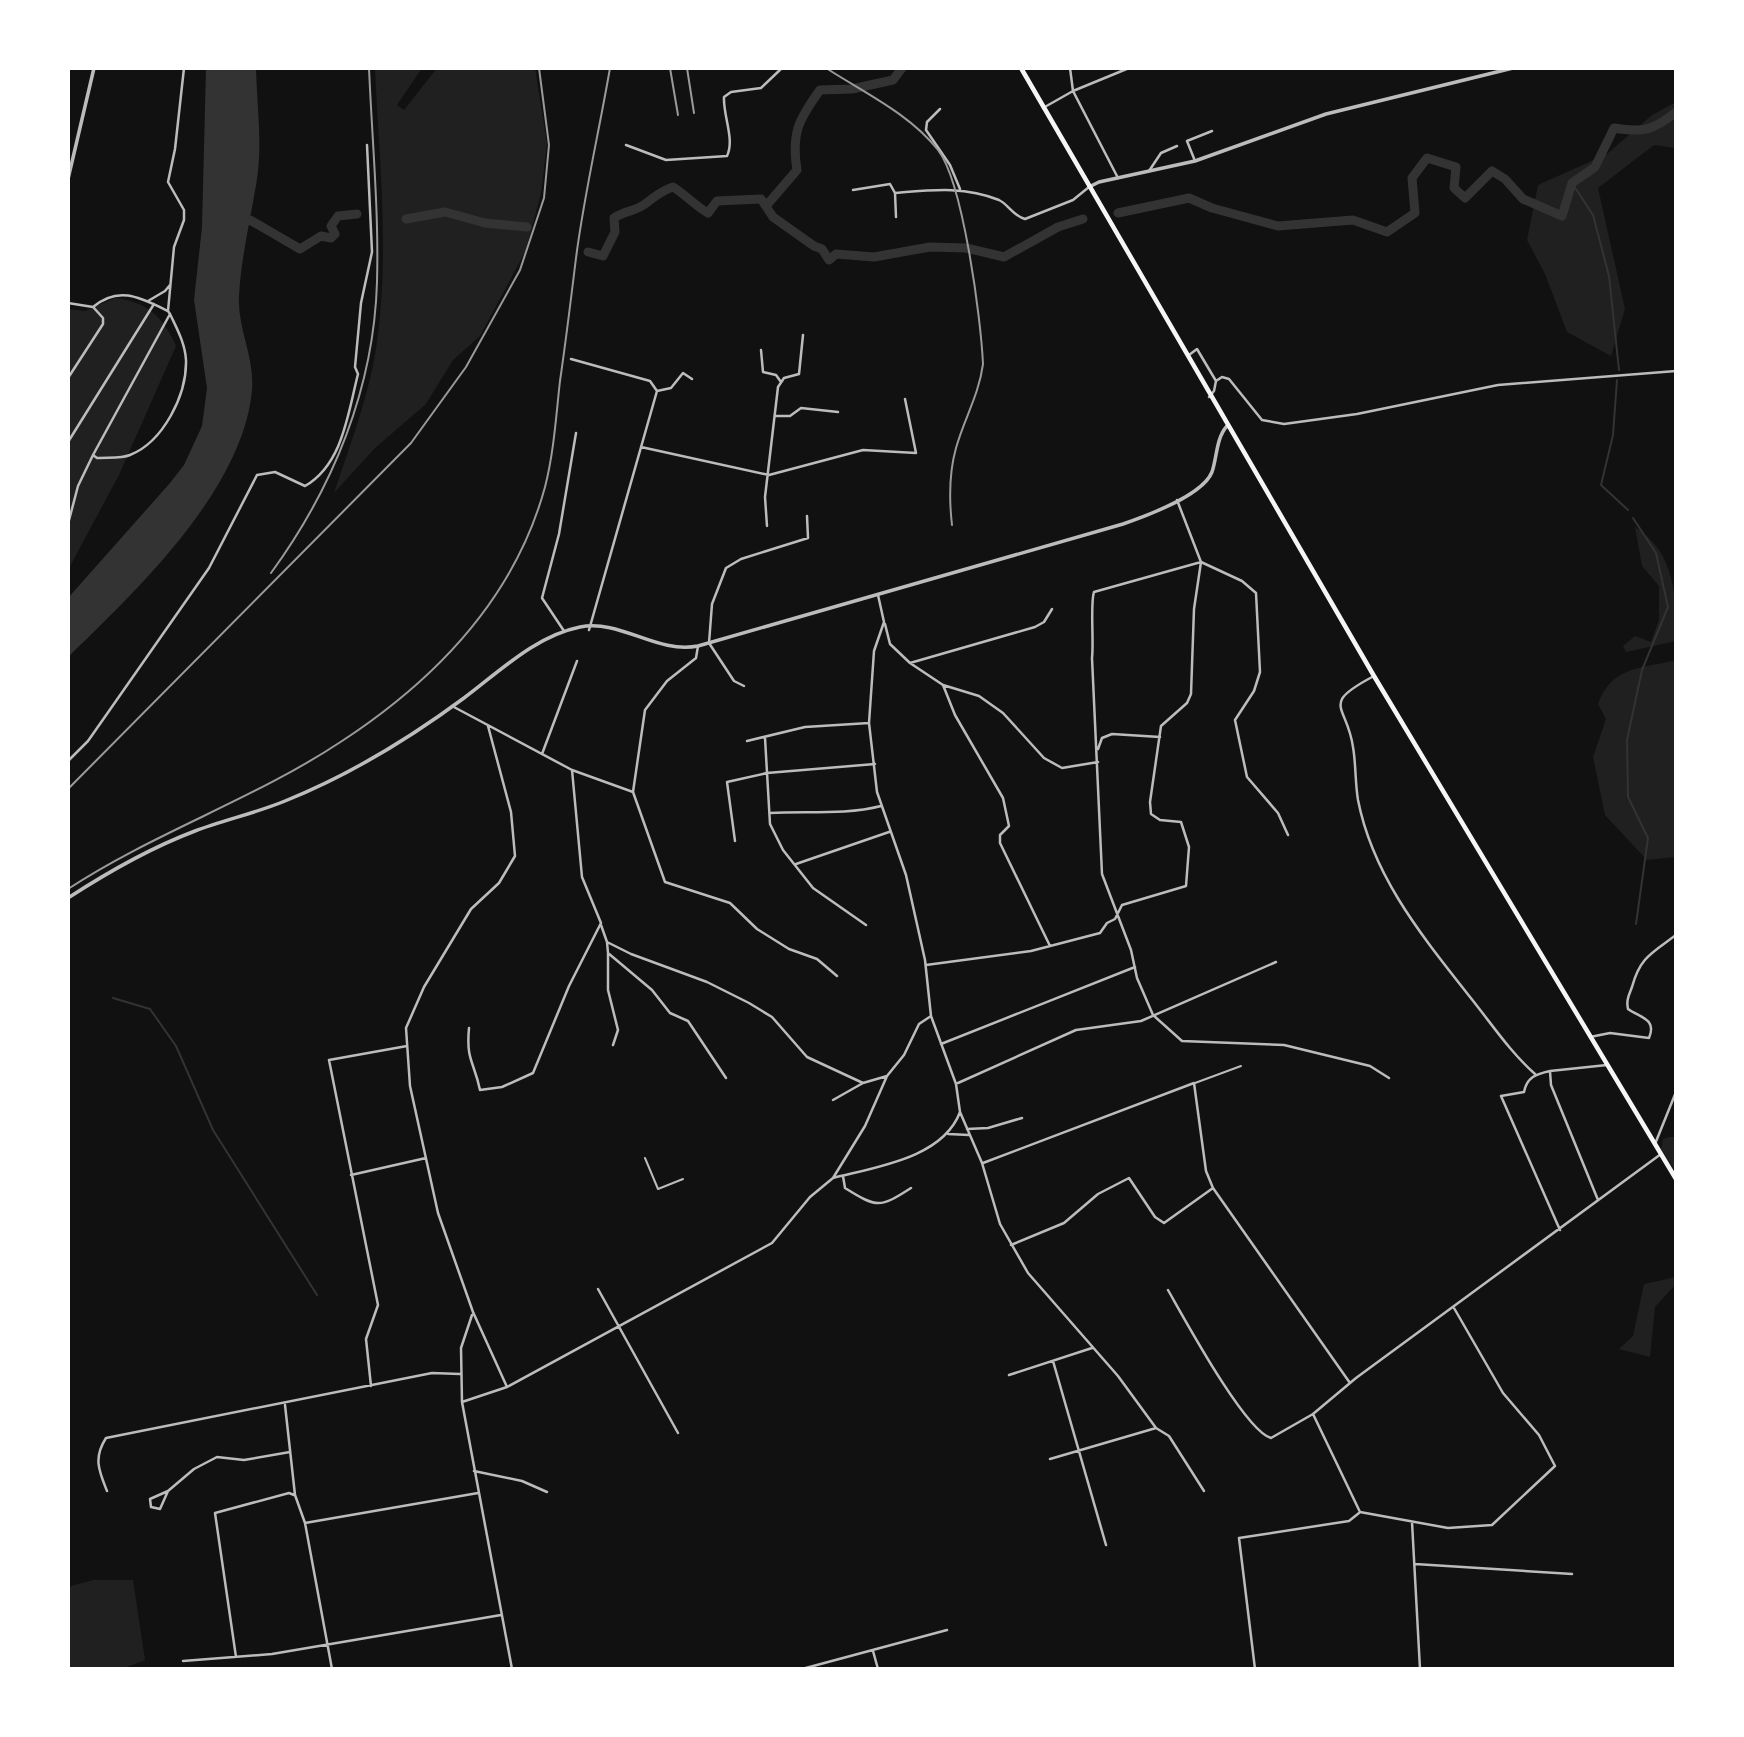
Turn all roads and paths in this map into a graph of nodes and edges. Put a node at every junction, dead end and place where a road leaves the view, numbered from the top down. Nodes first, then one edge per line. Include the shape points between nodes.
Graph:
1 (94, 68) edge
2 (184, 68) edge
3 (782, 68) edge
4 (1021, 68) edge
5 (1070, 68) edge
6 (1129, 68) edge
7 (1513, 68) edge
8 (1122, 70) edge
9 (1073, 91) junction
10 (1043, 108) junction
11 (940, 109) dead end
12 (1212, 131) dead end
13 (366, 145) dead end
14 (626, 145) dead end
15 (1177, 146) dead end
16 (1195, 161) junction
17 (1149, 171) junction
18 (68, 178) edge
19 (1118, 178) junction
20 (1089, 187) junction
21 (960, 189) junction
22 (853, 190) dead end
23 (895, 193) junction
24 (896, 216) dead end
25 (172, 282) junction
26 (147, 301) junction
27 (68, 304) edge
28 (154, 304) junction
29 (93, 307) junction
30 (169, 312) junction
31 (68, 319) edge
32 (803, 335) dead end
33 (761, 350) dead end
34 (1186, 356) junction
35 (571, 359) dead end
36 (1676, 371) edge
37 (68, 378) edge
38 (692, 379) dead end
39 (1216, 381) junction
40 (781, 382) junction
41 (657, 391) junction
42 (1209, 397) junction
43 (905, 400) dead end
44 (838, 412) dead end
45 (775, 416) junction
46 (1227, 426) junction
47 (576, 433) dead end
48 (68, 442) edge
49 (641, 447) junction
50 (93, 455) junction
51 (769, 475) junction
52 (1177, 500) junction
53 (807, 516) dead end
54 (68, 524) edge
55 (767, 526) dead end
56 (1201, 562) junction
57 (878, 595) junction
58 (1052, 608) dead end
59 (884, 622) junction
60 (590, 628) junction
61 (564, 631) junction
62 (709, 643) junction
63 (698, 646) junction
64 (577, 661) dead end
65 (910, 663) junction
66 (1374, 676) junction
67 (943, 685) junction
68 (744, 686) dead end
69 (452, 706) junction
70 (869, 723) junction
71 (488, 726) junction
72 (1160, 737) junction
73 (765, 738) junction
74 (747, 741) dead end
75 (1097, 751) junction
76 (542, 754) junction
77 (68, 761) edge
78 (1098, 762) junction
79 (875, 764) junction
80 (572, 769) junction
81 (767, 773) junction
82 (633, 792) junction
83 (881, 806) junction
84 (769, 813) junction
85 (889, 832) junction
86 (1288, 835) dead end
87 (735, 841) dead end
88 (795, 865) junction
89 (68, 898) edge
90 (1117, 911) junction
91 (601, 923) junction
92 (866, 925) dead end
93 (1676, 935) edge
94 (607, 942) junction
95 (1050, 946) junction
96 (608, 953) junction
97 (1276, 962) dead end
98 (925, 965) junction
99 (1135, 967) junction
100 (837, 976) dead end
101 (1153, 1015) junction
102 (931, 1016) junction
103 (469, 1028) dead end
104 (1590, 1037) junction
105 (941, 1044) junction
106 (613, 1045) dead end
107 (405, 1046) junction
108 (1607, 1065) junction
109 (1241, 1066) dead end
110 (1550, 1071) junction
111 (1535, 1074) junction
112 (887, 1076) junction
113 (726, 1078) dead end
114 (1389, 1078) dead end
115 (863, 1083) junction
116 (1194, 1083) junction
117 (956, 1084) junction
118 (1676, 1092) edge
119 (833, 1100) dead end
120 (960, 1112) junction
121 (1022, 1118) dead end
122 (967, 1129) junction
123 (947, 1134) junction
124 (969, 1135) junction
125 (1655, 1144) junction
126 (1661, 1154) junction
127 (426, 1158) junction
128 (645, 1158) dead end
129 (982, 1163) junction
130 (351, 1175) junction
131 (843, 1176) junction
132 (833, 1178) junction
133 (683, 1179) dead end
134 (1676, 1179) edge
135 (911, 1188) dead end
136 (1213, 1188) junction
137 (1598, 1200) junction
138 (1560, 1230) junction
139 (1010, 1245) junction
140 (598, 1289) dead end
141 (1168, 1290) dead end
142 (1454, 1308) junction
143 (473, 1312) junction
144 (617, 1328) junction
145 (1092, 1348) junction
146 (1053, 1361) junction
147 (460, 1374) junction
148 (1009, 1375) dead end
149 (1350, 1383) junction
150 (372, 1386) junction
151 (508, 1387) junction
152 (462, 1402) junction
153 (285, 1405) junction
154 (1313, 1414) junction
155 (1156, 1428) junction
156 (678, 1433) dead end
157 (1080, 1450) junction
158 (290, 1452) junction
159 (1050, 1459) dead end
160 (474, 1471) junction
161 (294, 1488) junction
162 (107, 1491) dead end
163 (168, 1491) junction
164 (1204, 1491) dead end
165 (547, 1492) dead end
166 (289, 1493) junction
167 (478, 1493) junction
168 (295, 1495) junction
169 (1360, 1512) junction
170 (1412, 1522) junction
171 (305, 1523) junction
172 (1106, 1545) dead end
173 (1415, 1564) junction
174 (1572, 1574) dead end
175 (501, 1615) junction
176 (947, 1630) dead end
177 (328, 1645) junction
178 (873, 1651) junction
179 (236, 1657) junction
180 (183, 1661) dead end
181 (332, 1669) edge
182 (512, 1669) edge
183 (802, 1669) edge
184 (878, 1669) edge
185 (1255, 1669) edge
186 (1420, 1669) edge

1 - 18 street
2 - 25 street via 168,182 184,210 174,247
3 - 14 street via 761,88 724,97 731,144 727,156 666,160
4 - 10 main road
5 - 9 street
6 - 8 street
7 - 16 street via 1325,114
8 - 9 street
9 - 10 street
9 - 19 street
10 - 20 main road
11 - 21 street via 926,130 950,164
12 - 16 street via 1187,141
13 - 77 street via 372,252 359,325 358,374 332,462 305,486 275,472 257,475 209,568 88,741
15 - 17 street via 1161,153
16 - 17 street
17 - 19 street
19 - 20 street
20 - 21 street via 1073,200 1025,219 1002,202
20 - 34 main road
21 - 23 street
22 - 23 street via 890,184
23 - 24 street
25 - 26 street
25 - 30 street
26 - 28 street
26 - 29 street via 126,293 105,297
27 - 29 street
27 - 31 street
28 - 30 street
28 - 48 street
29 - 37 street via 103,324
30 - 50 street
30 - 50 street via 183,341 186,362 168,422 129,456
32 - 40 street via 799,374
33 - 40 street via 763,372 776,375
34 - 39 street via 1197,349
34 - 42 main road
35 - 41 street via 650,381
36 - 39 street via 1497,385 1381,410 1284,424 1262,420 1229,379
38 - 41 street via 683,373 671,388
39 - 42 street
40 - 45 street
41 - 49 street
42 - 46 main road
43 - 51 street via 916,453 863,450
44 - 45 street via 801,408 790,416
45 - 51 street
46 - 52 street via 1207,481
46 - 66 main road
47 - 61 street via 559,534 542,598
49 - 51 street
49 - 60 street
50 - 54 street via 78,486
51 - 55 street via 764,512
52 - 56 street
52 - 57 street via 1123,524
53 - 62 street via 808,538 726,568 712,604
56 - 72 street via 1191,694 1161,726
56 - 75 street via 1094,592
56 - 86 street via 1242,581 1255,593 1260,672 1235,720 1247,777 1278,813
57 - 59 street
57 - 62 street
58 - 65 street via 1035,627
59 - 65 street via 890,644
59 - 70 street via 874,651
60 - 61 street
60 - 63 street via 602,626 670,648
61 - 69 street via 514,660
62 - 63 street
62 - 68 street via 734,681
63 - 82 street via 696,658 667,681 646,710
64 - 76 street
65 - 67 street
66 - 104 main road
66 - 111 street via 1347,691 1341,701 1367,830 1394,896
67 - 78 street via 979,696 1003,713 1044,758 1062,768
67 - 95 street via 1003,798 1010,817 1000,835 1002,851
69 - 71 street
69 - 89 street via 332,779 285,801 165,843
70 - 73 street via 805,727
70 - 79 street
71 - 76 street
71 - 107 street via 511,812 515,856 499,883 471,909 424,987 406,1028
72 - 75 street via 1112,734 1102,738
72 - 90 street via 1152,814 1160,820 1181,822 1188,836 1186,886 1122,905
73 - 74 street
73 - 81 street
75 - 78 street
76 - 80 street
78 - 90 street via 1102,874
79 - 81 street
79 - 83 street
80 - 82 street
80 - 91 street via 582,877
81 - 84 street
81 - 87 street via 727,782
82 - 100 street via 666,882 730,902 757,929 789,949 817,959
83 - 84 street via 851,813
83 - 85 street
84 - 88 street via 783,850
85 - 88 street
85 - 98 street via 906,875
88 - 92 street via 813,888
90 - 95 street via 1100,933
90 - 99 street
91 - 94 street
91 - 103 street via 533,1073 502,1087 480,1090 477,1073 466,1055
93 - 104 street via 1637,967 1627,1002 1628,1009 1648,1018 1649,1038 1610,1033
94 - 96 street
94 - 115 street via 748,1003 772,1017 807,1057
95 - 98 street
96 - 106 street via 608,990 618,1030
96 - 113 street via 652,990 670,1013 688,1021
97 - 101 street
98 - 102 street
99 - 101 street
99 - 105 street
101 - 114 street via 1182,1041 1284,1045 1370,1066
101 - 117 street via 1116,1027 1076,1030
102 - 105 street
102 - 112 street via 919,1024
104 - 108 main road
105 - 117 street
107 - 127 street
107 - 130 street via 329,1060
108 - 110 street
108 - 125 main road
109 - 116 lane
110 - 111 street
110 - 137 street via 1551,1085
111 - 138 street via 1524,1092 1501,1096
112 - 115 street
112 - 132 street via 865,1126
115 - 119 street
116 - 129 street
116 - 136 street via 1206,1171
117 - 120 street
118 - 125 street
120 - 122 street
120 - 123 street
121 - 122 street
122 - 124 street
123 - 124 street
123 - 131 street via 937,1144 888,1164
124 - 129 street
125 - 126 main road
126 - 134 main road
126 - 137 street
127 - 130 street
127 - 143 street via 438,1213
128 - 133 lane via 658,1189
129 - 139 street
130 - 150 street via 378,1305 366,1339
131 - 132 street
131 - 135 street via 845,1188 871,1204 886,1204
132 - 144 street via 810,1197 772,1243
136 - 139 street via 1164,1223 1129,1178 1098,1194 1064,1223
136 - 149 street
137 - 138 street
138 - 142 street
139 - 145 street
140 - 144 street
141 - 154 street via 1259,1434 1271,1438
142 - 149 street
142 - 170 street via 1503,1393 1539,1436 1555,1466 1492,1525 1448,1528
143 - 147 street via 461,1349
143 - 151 street
144 - 151 street
144 - 156 street
145 - 146 street
145 - 155 street
146 - 148 street
146 - 157 street
147 - 150 street via 432,1373
147 - 152 street
149 - 154 street
150 - 153 street
151 - 152 street
152 - 160 street
153 - 158 street
153 - 162 street via 106,1438 97,1465
154 - 169 street
155 - 157 street
155 - 164 street via 1169,1436
157 - 159 street
157 - 172 street
158 - 161 street
158 - 163 street via 244,1461 217,1457
160 - 165 street via 522,1481
160 - 167 street
161 - 166 street
161 - 168 street
163 - 163 street via 150,1499 151,1507 159,1509
166 - 168 street
166 - 179 street via 215,1513
167 - 171 street
167 - 175 street
168 - 171 street
169 - 170 street
169 - 185 street via 1349,1521 1239,1538
170 - 173 street
171 - 177 street
173 - 174 street
173 - 186 street
175 - 177 street
175 - 182 street
176 - 178 street
177 - 179 street
177 - 181 street
178 - 183 street
178 - 184 street
179 - 180 street

